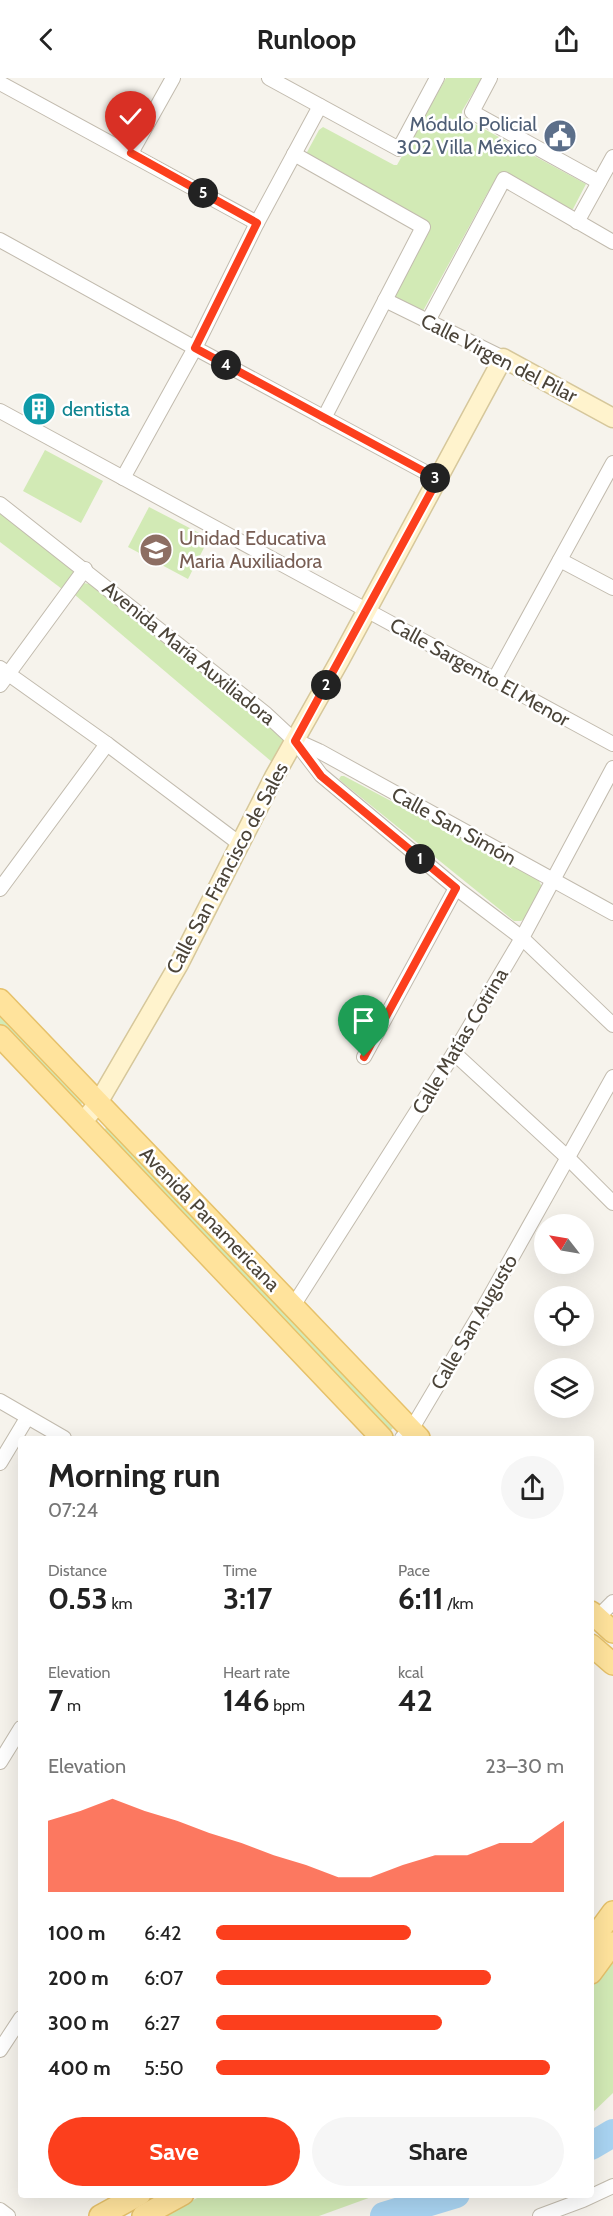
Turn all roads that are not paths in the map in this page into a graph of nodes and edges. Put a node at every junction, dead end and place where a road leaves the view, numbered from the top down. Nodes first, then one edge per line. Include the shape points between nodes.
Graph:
1 (173, 78) edge
2 (269, 78) edge
3 (437, 78) edge
4 (490, 78) edge
5 (4, 85) edge
6 (320, 106) junction
7 (131, 153) junction
8 (294, 154) junction
9 (613, 157) edge
10 (599, 182) junction
11 (577, 222) junction
12 (257, 223) junction
13 (0, 240) edge
14 (613, 242) edge
15 (385, 300) junction
16 (428, 321) junction
17 (195, 348) junction
18 (503, 358) junction
19 (0, 411) edge
20 (324, 418) junction
21 (613, 418) edge
22 (613, 463) edge
23 (123, 478) junction
24 (438, 479) junction
25 (0, 504) edge
26 (560, 560) junction
27 (85, 569) junction
28 (613, 588) edge
29 (367, 610) junction
30 (3, 676) edge
31 (494, 680) junction
32 (295, 741) junction
33 (107, 744) junction
34 (613, 744) edge
35 (613, 768) edge
36 (240, 844) junction
37 (553, 880) junction
38 (456, 888) junction
39 (0, 889) edge
40 (613, 913) edge
41 (522, 938) junction
42 (0, 1000) edge
43 (613, 1025) edge
44 (0, 1036) edge
45 (454, 1053) junction
46 (364, 1057) dead end
47 (613, 1077) edge
48 (98, 1103) junction
49 (83, 1122) junction
50 (568, 1158) junction
51 (613, 1203) edge
52 (293, 1306) junction
53 (0, 1401) edge
54 (27, 1418) junction
55 (60, 1436) edge
56 (380, 1436) edge
57 (411, 1436) edge
58 (0, 1463) edge
59 (613, 1602) edge
60 (598, 1621) edge
61 (594, 1648) edge
62 (613, 1664) edge
63 (18, 1733) edge
64 (0, 1762) edge
65 (613, 1912) edge
66 (594, 1938) edge
67 (613, 1943) edge
68 (594, 1969) edge
69 (18, 2023) edge
70 (0, 2050) edge
71 (613, 2186) edge
72 (594, 2195) edge
73 (133, 2198) edge
74 (176, 2198) edge
75 (587, 2198) edge
76 (0, 2211) edge
77 (8, 2216) edge
78 (100, 2216) edge
79 (143, 2216) edge
80 (540, 2216) edge

1 - 7 street
2 - 6 street
3 - 6 street via 399,149
4 - 10 street via 472,112
5 - 7 street
6 - 8 street
7 - 12 street
8 - 12 street
8 - 15 street via 423,227
9 - 10 street
10 - 11 street
11 - 14 street
11 - 16 street via 504,179
12 - 17 street
13 - 17 street
15 - 16 street, Calle Virgen del Pilar
15 - 20 street
16 - 18 street, Calle Virgen del Pilar
17 - 20 street
17 - 23 street
18 - 21 street, Calle Virgen del Pilar
18 - 24 street, Calle San Francisco de Sales
19 - 23 street, Calle Sargento El Menor
20 - 24 street
22 - 26 street
23 - 29 street, Calle Sargento El Menor
24 - 29 street, Calle San Francisco de Sales
25 - 27 street, Avenida María Auxiliadora
26 - 28 street
26 - 31 street
27 - 30 street
27 - 32 street, Avenida María Auxiliadora
29 - 31 street, Calle Sargento El Menor
29 - 32 street, Calle San Francisco de Sales
30 - 33 street
31 - 34 street, Calle Sargento El Menor
32 - 36 street, Calle San Francisco de Sales
32 - 37 street, Calle San Simón
32 - 38 street, Avenida María Auxiliadora via 321,776
33 - 36 street
33 - 39 street
35 - 37 street, Calle Matías Cotrina
36 - 48 street, Calle San Francisco de Sales via 178,964
37 - 40 street, Calle San Simón
37 - 41 street, Calle Matías Cotrina
38 - 41 street, Avenida María Auxiliadora
38 - 46 street
41 - 43 street, Avenida María Auxiliadora
41 - 45 street, Calle Matías Cotrina
42 - 48 main road, Avenida Panamericana
44 - 49 main road, Avenida Panamericana
45 - 50 street
45 - 52 street, Calle Matías Cotrina
47 - 50 street, Calle San Augusto
48 - 49 street, Calle San Francisco de Sales
48 - 52 main road, Avenida Panamericana
49 - 56 main road, Avenida Panamericana
50 - 51 street
50 - 57 street, Calle San Augusto
52 - 57 main road, Avenida Panamericana
53 - 54 street
54 - 55 street
54 - 58 street
59 - 60 street
61 - 62 main road
63 - 64 street
65 - 66 main road
67 - 68 main road
69 - 70 street
71 - 72 street
73 - 78 main road
74 - 79 main road
75 - 80 street
76 - 77 street

